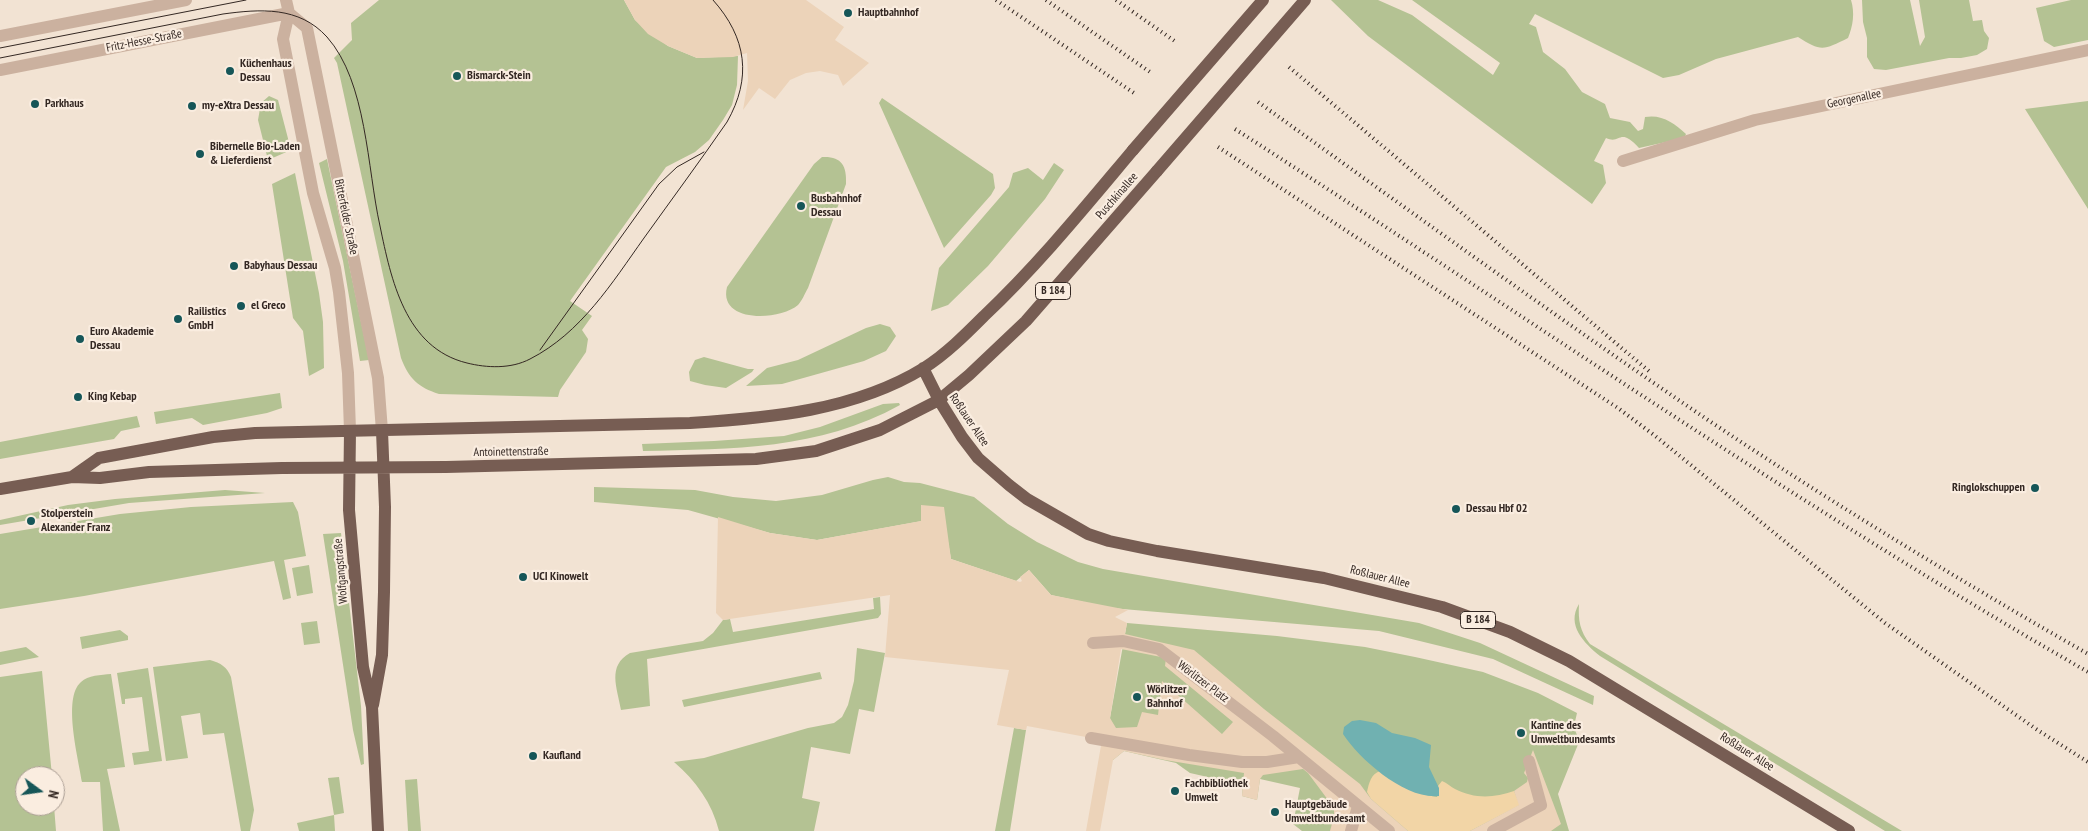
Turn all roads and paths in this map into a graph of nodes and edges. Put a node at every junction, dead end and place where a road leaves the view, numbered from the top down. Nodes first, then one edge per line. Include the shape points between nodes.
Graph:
1 (186, 0) edge
2 (286, 0) edge
3 (1263, 0) edge
4 (1305, 0) edge
5 (289, 13) junction
6 (0, 36) edge
7 (2088, 50) edge
8 (0, 70) edge
9 (1623, 161) dead end
10 (923, 368) junction
11 (939, 400) junction
12 (350, 431) junction
13 (382, 431) junction
14 (382, 467) junction
15 (349, 468) junction
16 (72, 476) junction
17 (0, 489) edge
18 (1093, 643) dead end
19 (372, 707) junction
20 (1091, 738) dead end
21 (1299, 757) junction
22 (1529, 761) dead end
23 (1358, 806) junction
24 (378, 831) edge
25 (1351, 831) edge
26 (1389, 831) edge
27 (1493, 831) edge
28 (1849, 831) edge

1 - 6 street
2 - 5 street, Bitterfelder Straße
3 - 10 main road, Puschkinallee / B 184, bridge via 1050,249 946,352
4 - 11 main road, Puschkinallee / B 184, bridge via 1026,321
5 - 8 street, Fritz-Hesse-Straße
5 - 12 street, Bitterfelder Straße via 283,39 313,193 335,268 346,349
5 - 13 street, Bitterfelder Straße via 307,28 378,378
7 - 9 street, Georgenallee via 1755,120
10 - 11 main road, Roßlauer Allee / B 184
10 - 13 main road, Antoinettenstraße via 874,392 834,404 749,419 614,426
11 - 14 main road, Antoinettenstraße via 880,430 816,451 787,456 712,461
11 - 28 main road, Roßlauer Allee / B 184 via 968,445 992,470 1045,510 1088,534 1157,551 1324,578 1442,607 1510,632 1578,666
12 - 13 main road, Antoinettenstraße
12 - 15 main road, Wolfgangstraße
12 - 16 main road, Antoinettenstraße via 213,437 98,458
13 - 14 main road, Wolfgangstraße
14 - 15 main road, Antoinettenstraße
14 - 19 main road, Wolfgangstraße via 385,535 382,655
15 - 16 main road, Antoinettenstraße via 159,472 100,478
15 - 19 main road, Wolfgangstraße via 349,510 363,667
16 - 17 main road, Antoinettenstraße
18 - 21 street, Wörlitzer Platz via 1123,641 1160,649
19 - 24 main road, Wolfgangstraße
20 - 21 street via 1242,762
21 - 23 street, Wörlitzer Platz
22 - 27 street via 1541,805
23 - 25 street
23 - 26 street, Wörlitzer Platz

